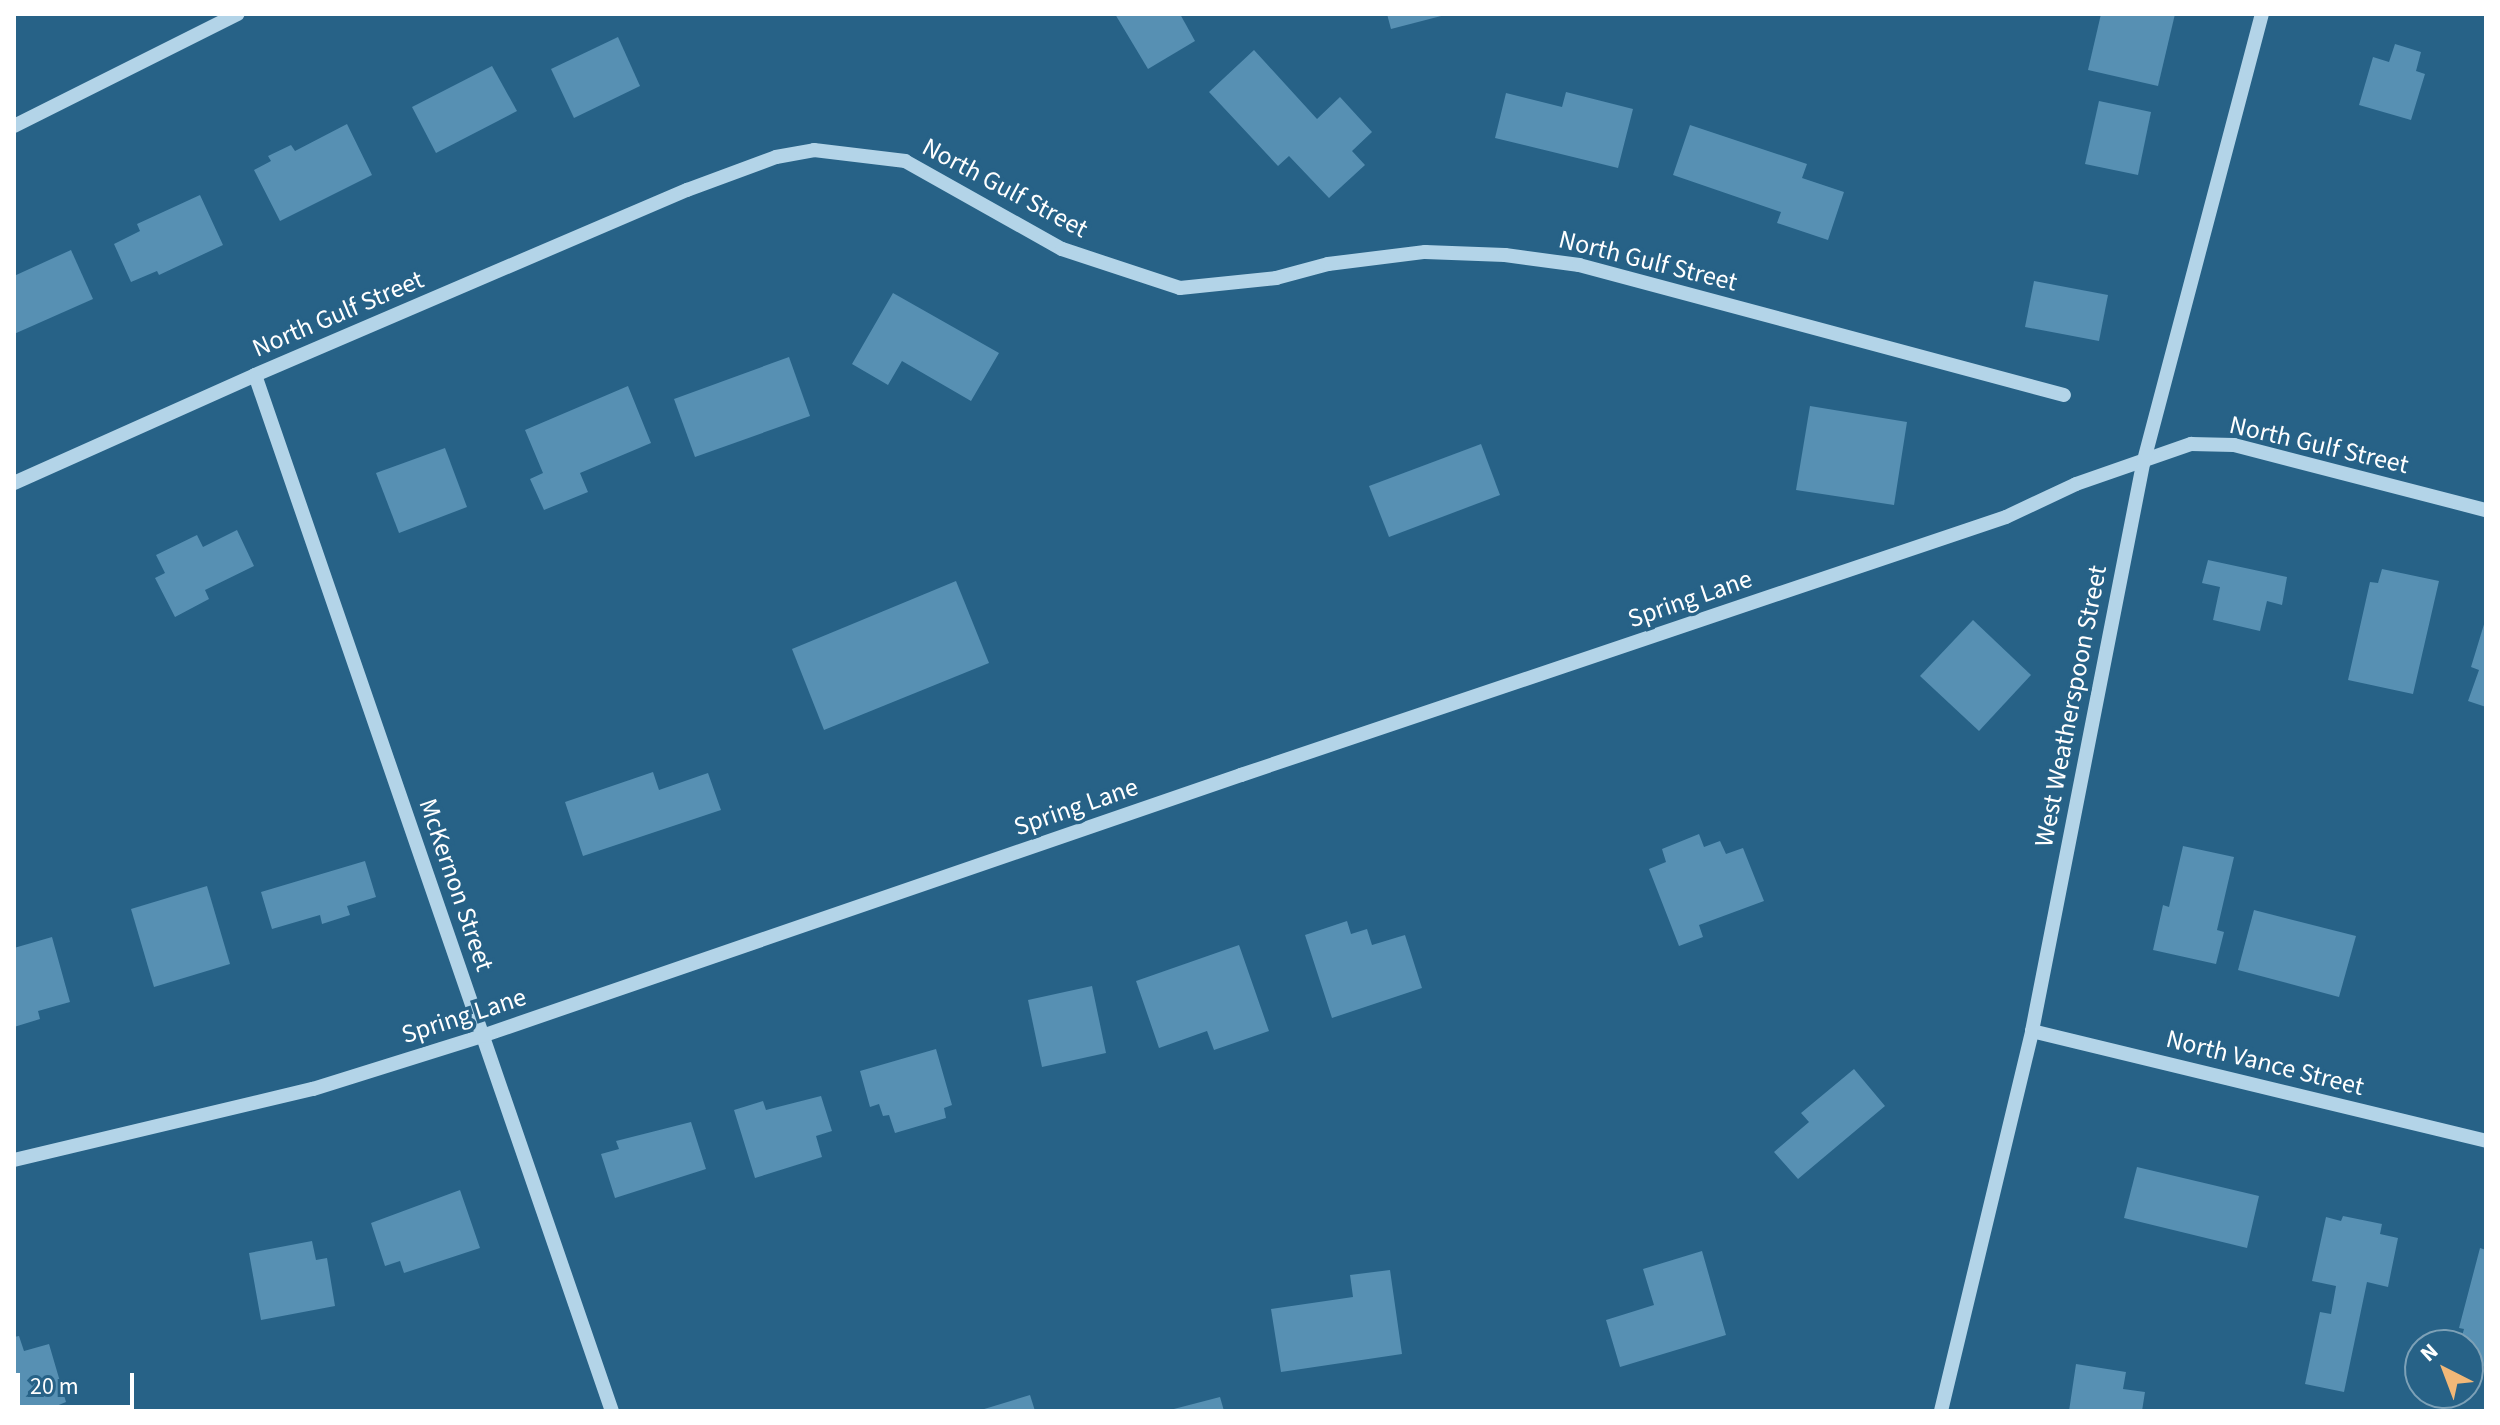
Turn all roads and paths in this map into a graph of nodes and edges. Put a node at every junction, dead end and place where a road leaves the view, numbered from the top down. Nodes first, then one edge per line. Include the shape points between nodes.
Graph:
1 (238, 14) edge
2 (2262, 14) edge
3 (14, 126) edge
4 (255, 375) junction
5 (2064, 395) dead end
6 (2143, 464) junction
7 (14, 483) edge
8 (2486, 510) edge
9 (2032, 1031) junction
10 (482, 1036) junction
11 (2486, 1141) edge
12 (14, 1160) edge
13 (612, 1411) edge
14 (1941, 1411) edge

1 - 3 street
2 - 6 street, West Weatherspoon Street
4 - 5 street, North Gulf Street via 687,190 776,157 814,150 905,161 1062,249 1180,288 1276,278 1328,264 1425,252 1505,255 1579,265
4 - 7 street, North Gulf Street
4 - 10 street, McKernon Street
6 - 8 street, North Gulf Street via 2191,444 2234,445
6 - 9 street, West Weatherspoon Street
6 - 10 street, Spring Lane via 2076,484 2006,517
9 - 11 street, North Vance Street
9 - 14 street, West Weatherspoon Street
10 - 12 street, Spring Lane via 313,1089
10 - 13 street, McKernon Street

